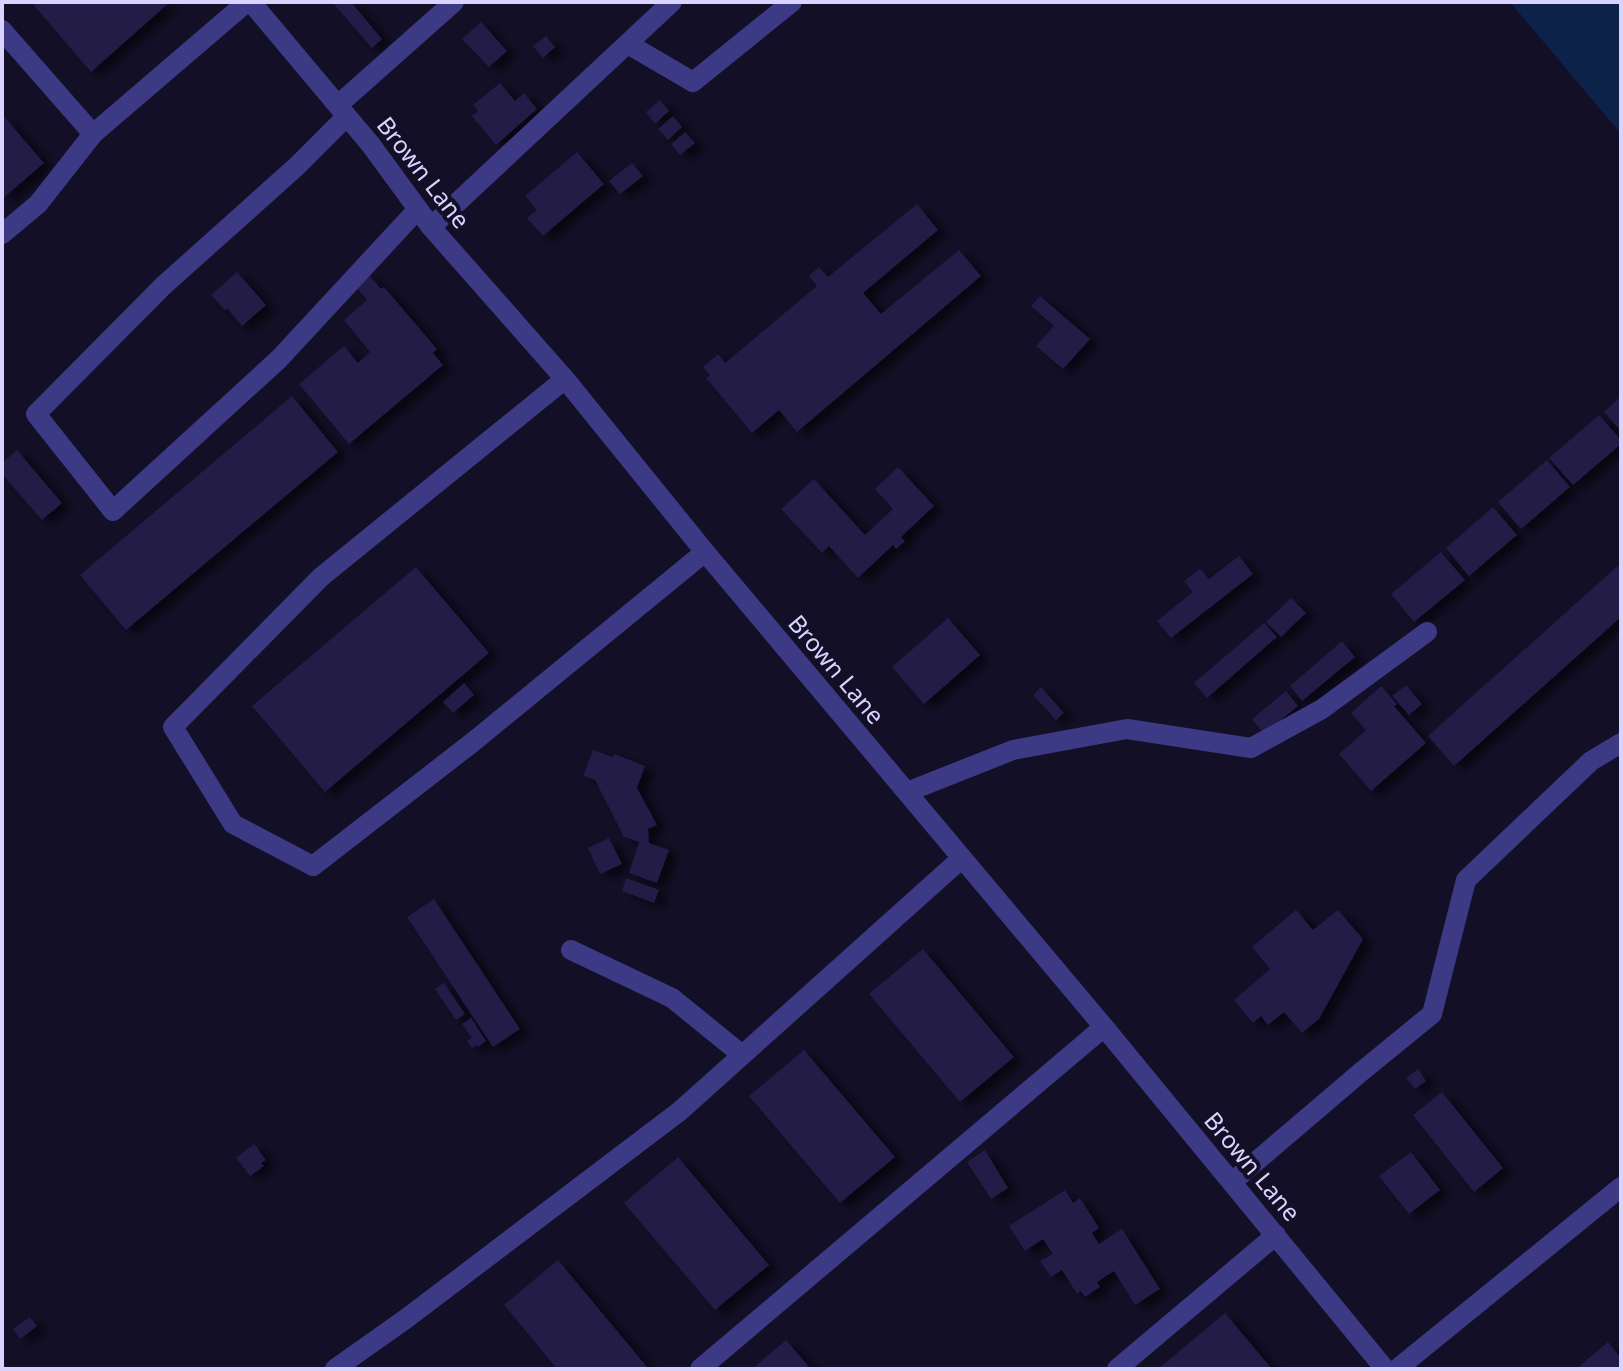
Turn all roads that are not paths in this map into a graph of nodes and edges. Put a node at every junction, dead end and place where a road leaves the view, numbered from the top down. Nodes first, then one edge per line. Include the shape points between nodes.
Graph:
1 (249, 2) edge
2 (454, 2) edge
3 (672, 2) edge
4 (792, 2) edge
5 (2, 30) edge
6 (628, 44) junction
7 (342, 110) junction
8 (93, 134) junction
9 (418, 209) junction
10 (431, 227) junction
11 (2, 234) edge
12 (565, 379) junction
13 (705, 552) junction
14 (1427, 632) dead end
15 (1621, 743) edge
16 (907, 792) junction
17 (962, 858) junction
18 (571, 950) dead end
19 (1104, 1027) junction
20 (741, 1054) junction
21 (1232, 1182) junction
22 (1621, 1187) edge
23 (1276, 1235) junction
24 (335, 1369) edge
25 (700, 1369) edge
26 (1117, 1369) edge
27 (1385, 1369) edge
28 (1397, 1369) edge

1 - 7 street, Brown Lane
1 - 8 street
2 - 7 street
3 - 6 street
4 - 6 street via 693,82
5 - 8 street
6 - 10 street
7 - 9 street, Brown Lane
7 - 9 street via 297,166 163,286 36,414 113,511 279,359
8 - 11 street via 38,204
9 - 10 street, Brown Lane
10 - 12 street, Brown Lane
12 - 13 street, Brown Lane
12 - 13 street via 321,577 173,727 233,824 313,866
13 - 16 street, Brown Lane
14 - 16 street via 1322,709 1251,748 1127,729 1013,750
15 - 21 street via 1591,761 1466,880 1432,1014
16 - 17 street, Brown Lane
17 - 19 street, Brown Lane
17 - 20 street
18 - 20 street via 672,998
19 - 21 street, Brown Lane
19 - 25 street
20 - 24 street via 680,1111
21 - 23 street, Brown Lane
22 - 28 street
23 - 26 street
23 - 27 street, Brown Lane

